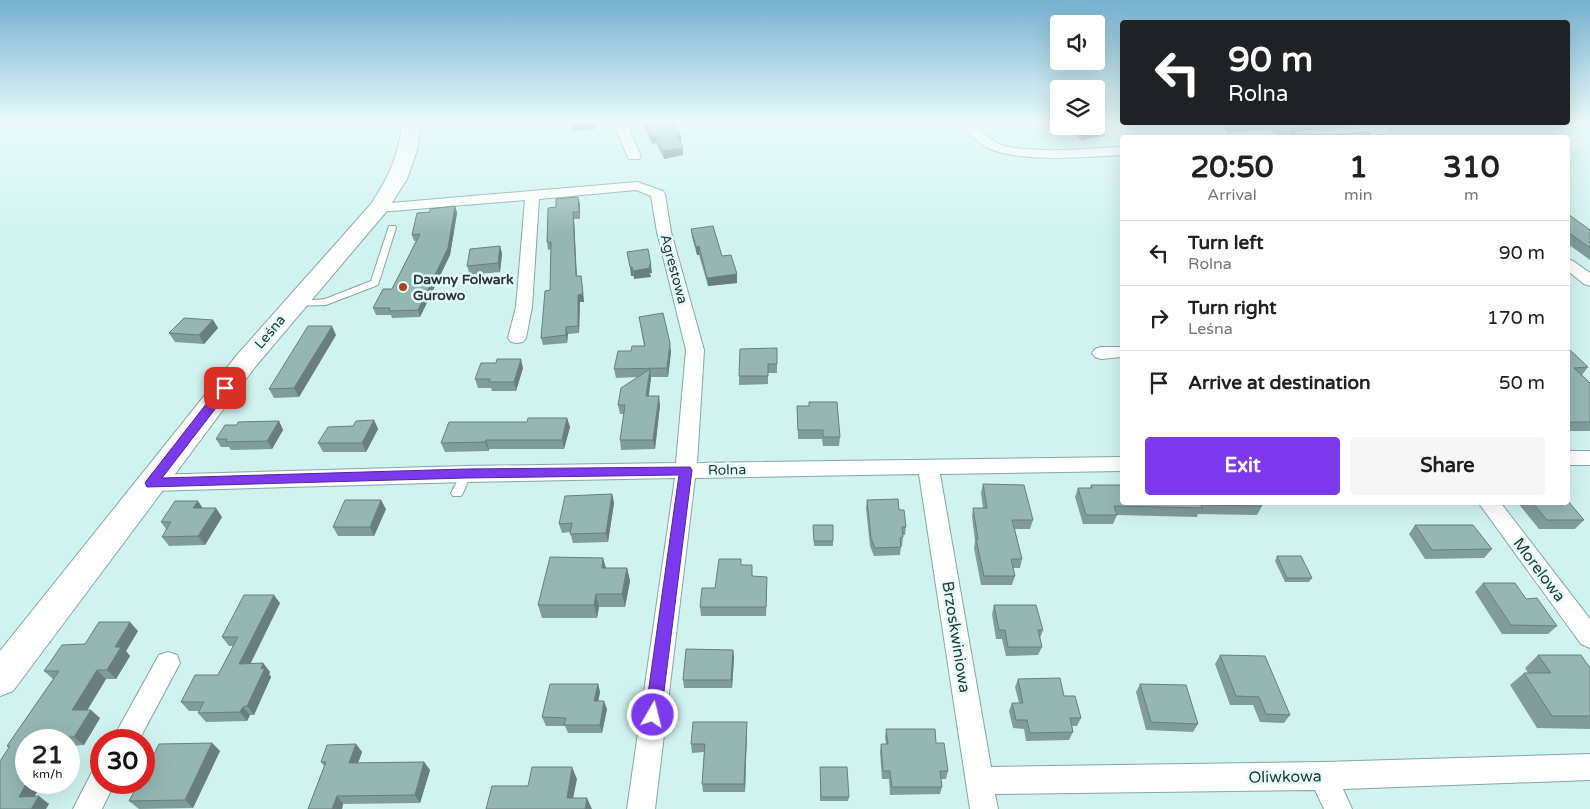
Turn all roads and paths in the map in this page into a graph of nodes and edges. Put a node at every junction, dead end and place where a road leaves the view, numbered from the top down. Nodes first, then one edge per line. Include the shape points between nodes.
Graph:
1 (405, 159) edge
2 (532, 195) junction
3 (379, 208) junction
4 (392, 228) dead end
5 (1570, 266) edge
6 (1590, 281) edge
7 (294, 304) junction
8 (517, 338) dead end
9 (1120, 352) edge
10 (1102, 353) dead end
11 (1570, 458) edge
12 (1590, 458) edge
13 (1120, 464) edge
14 (928, 466) junction
15 (686, 470) junction
16 (466, 474) junction
17 (151, 483) junction
18 (457, 493) dead end
19 (1490, 505) edge
20 (1590, 637) edge
21 (168, 663) dead end
22 (0, 679) edge
23 (131, 729) edge
24 (1590, 767) edge
25 (1324, 776) junction
26 (979, 781) junction
27 (95, 794) edge
28 (87, 809) edge
29 (641, 809) edge
30 (984, 809) edge
31 (1338, 809) edge

1 - 3 street, Leśna via 397,179
2 - 3 street, Agrestowa
2 - 8 street via 524,307
2 - 15 street, Agrestowa via 637,186 658,194 664,232 695,350
3 - 7 street, Leśna
4 - 7 lane via 375,282 326,302
5 - 6 street
7 - 17 street, Leśna
9 - 10 street
11 - 12 street
13 - 14 street, Rolna
14 - 15 street, Rolna
14 - 26 street, Brzoskwiniowa
15 - 16 street, Rolna
15 - 29 street
16 - 17 street, Rolna
16 - 18 lane
17 - 22 street, Leśna
19 - 20 street, Morelowa
21 - 23 street
24 - 25 street, Oliwkowa
25 - 26 street, Oliwkowa
25 - 31 street
26 - 30 street, Brzoskwiniowa
27 - 28 street

